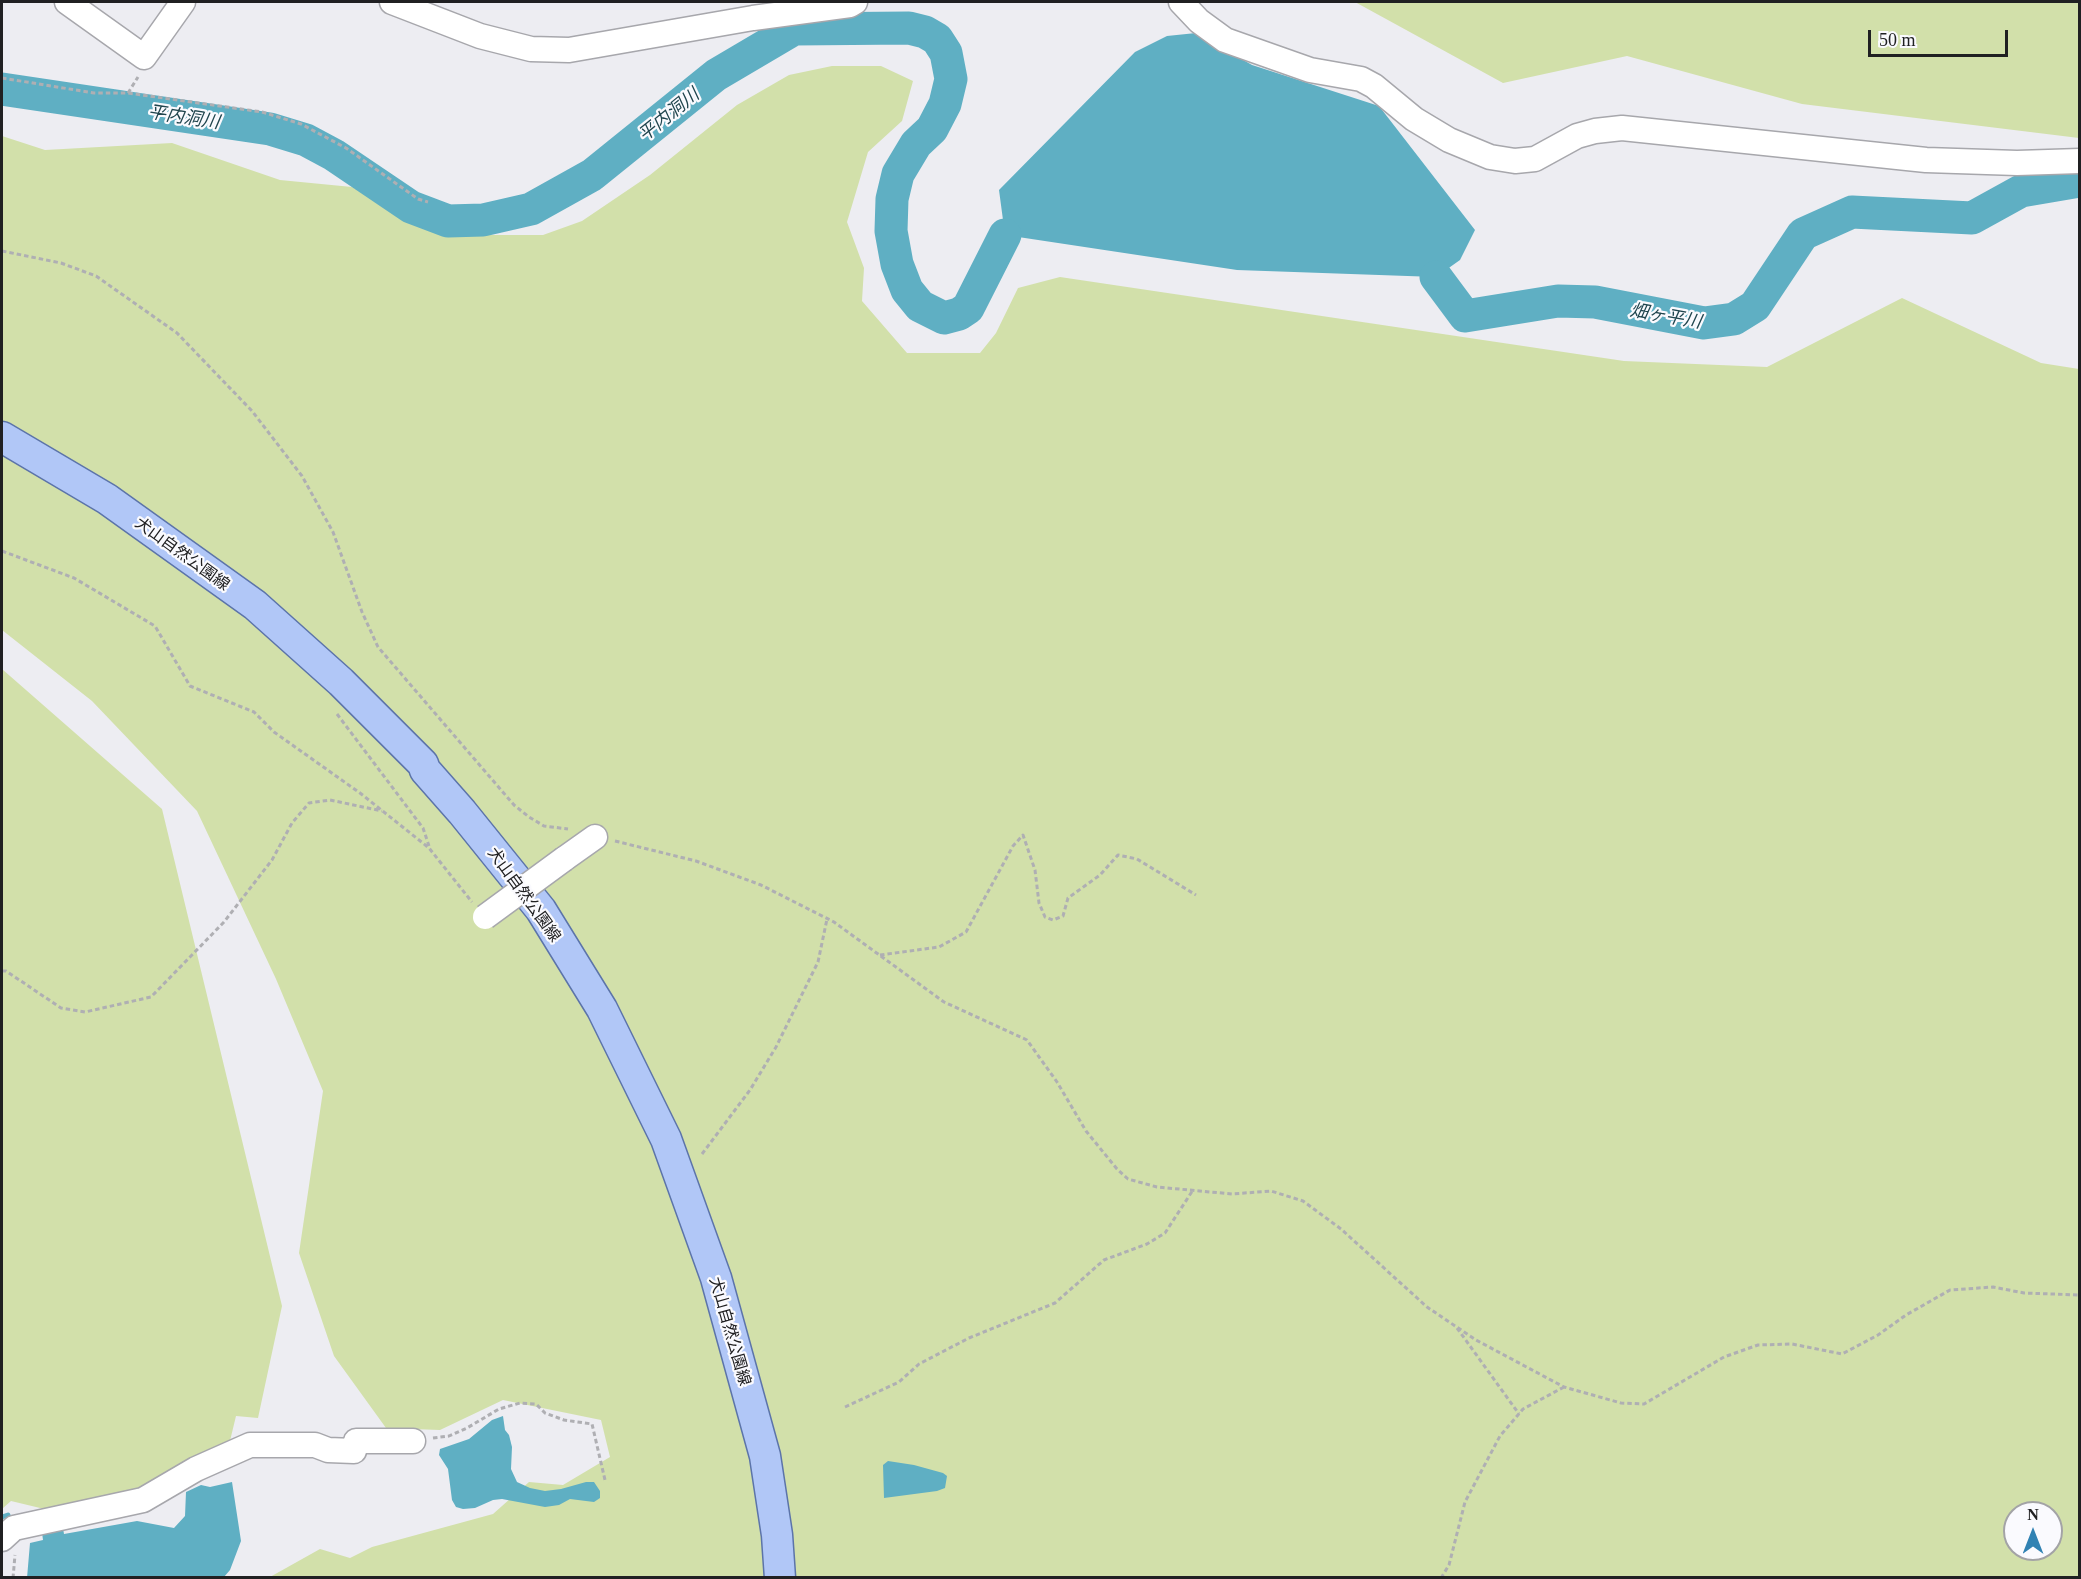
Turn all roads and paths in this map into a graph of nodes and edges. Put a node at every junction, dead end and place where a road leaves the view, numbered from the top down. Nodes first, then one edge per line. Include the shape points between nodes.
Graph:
1 (67, 2) edge
2 (183, 2) edge
3 (392, 2) edge
4 (855, 2) edge
5 (1180, 2) edge
6 (2, 78) edge
7 (2079, 161) edge
8 (428, 202) dead end
9 (2, 251) edge
10 (2, 437) edge
11 (2, 551) edge
12 (333, 708) dead end
13 (384, 812) junction
14 (595, 837) junction
15 (429, 848) junction
16 (1196, 895) dead end
17 (485, 917) joint
18 (827, 919) junction
19 (879, 955) junction
20 (2, 971) edge
21 (702, 1154) dead end
22 (1193, 1190) junction
23 (2079, 1295) edge
24 (1455, 1327) junction
25 (1564, 1387) junction
26 (846, 1407) dead end
27 (1519, 1414) junction
28 (413, 1442) joint
29 (605, 1480) dead end
30 (2, 1539) edge
31 (780, 1578) edge
32 (1441, 1578) edge

1 - 2 street via 144,57
3 - 4 street via 480,36 531,49 569,50
5 - 7 street via 1226,40 1310,70 1361,79 1414,119 1449,140 1490,157 1534,159 1577,136 1622,128 1926,160
6 - 8 path via 262,112 301,124 346,148
9 - 14 path via 61,263 96,276 177,333 252,411 302,476 333,532 378,647 514,805 544,826
10 - 31 main road, 犬山自然公園線 via 107,499 255,605 341,682 423,764 541,910 602,1009 666,1139 713,1268 765,1456
11 - 13 path via 74,578 155,626 190,686 254,712 274,732
12 - 15 path via 423,828
13 - 15 path
13 - 20 path via 330,800 309,803 292,823 272,860 224,922 151,997 85,1012 61,1008
14 - 17 street, bridge
14 - 18 path via 696,861 761,885
15 - 17 path
16 - 19 path via 1137,859 1118,855 1100,875 1068,898 1063,916 1053,920 1045,917 1039,903 1035,870 1023,835 1013,846 966,932 939,947
18 - 19 path
18 - 21 path via 818,962 776,1047 750,1090
19 - 22 path via 944,1002 1027,1040 1086,1131 1128,1179 1157,1187
22 - 24 path via 1232,1194 1271,1191 1303,1201
22 - 26 path via 1165,1233 1104,1260 1055,1303 969,1338 919,1364 899,1382
23 - 25 path via 2024,1293 1993,1287 1950,1290 1842,1354 1792,1344 1758,1345 1724,1357 1644,1404 1621,1403
24 - 25 path
24 - 27 path
25 - 27 path
27 - 32 path via 1500,1436 1465,1502 1449,1565
28 - 29 path via 449,1436 499,1409 520,1403 536,1404 545,1413 564,1420 592,1424
28 - 30 street via 356,1440 354,1451 315,1445 250,1445 196,1469 143,1500 14,1528

